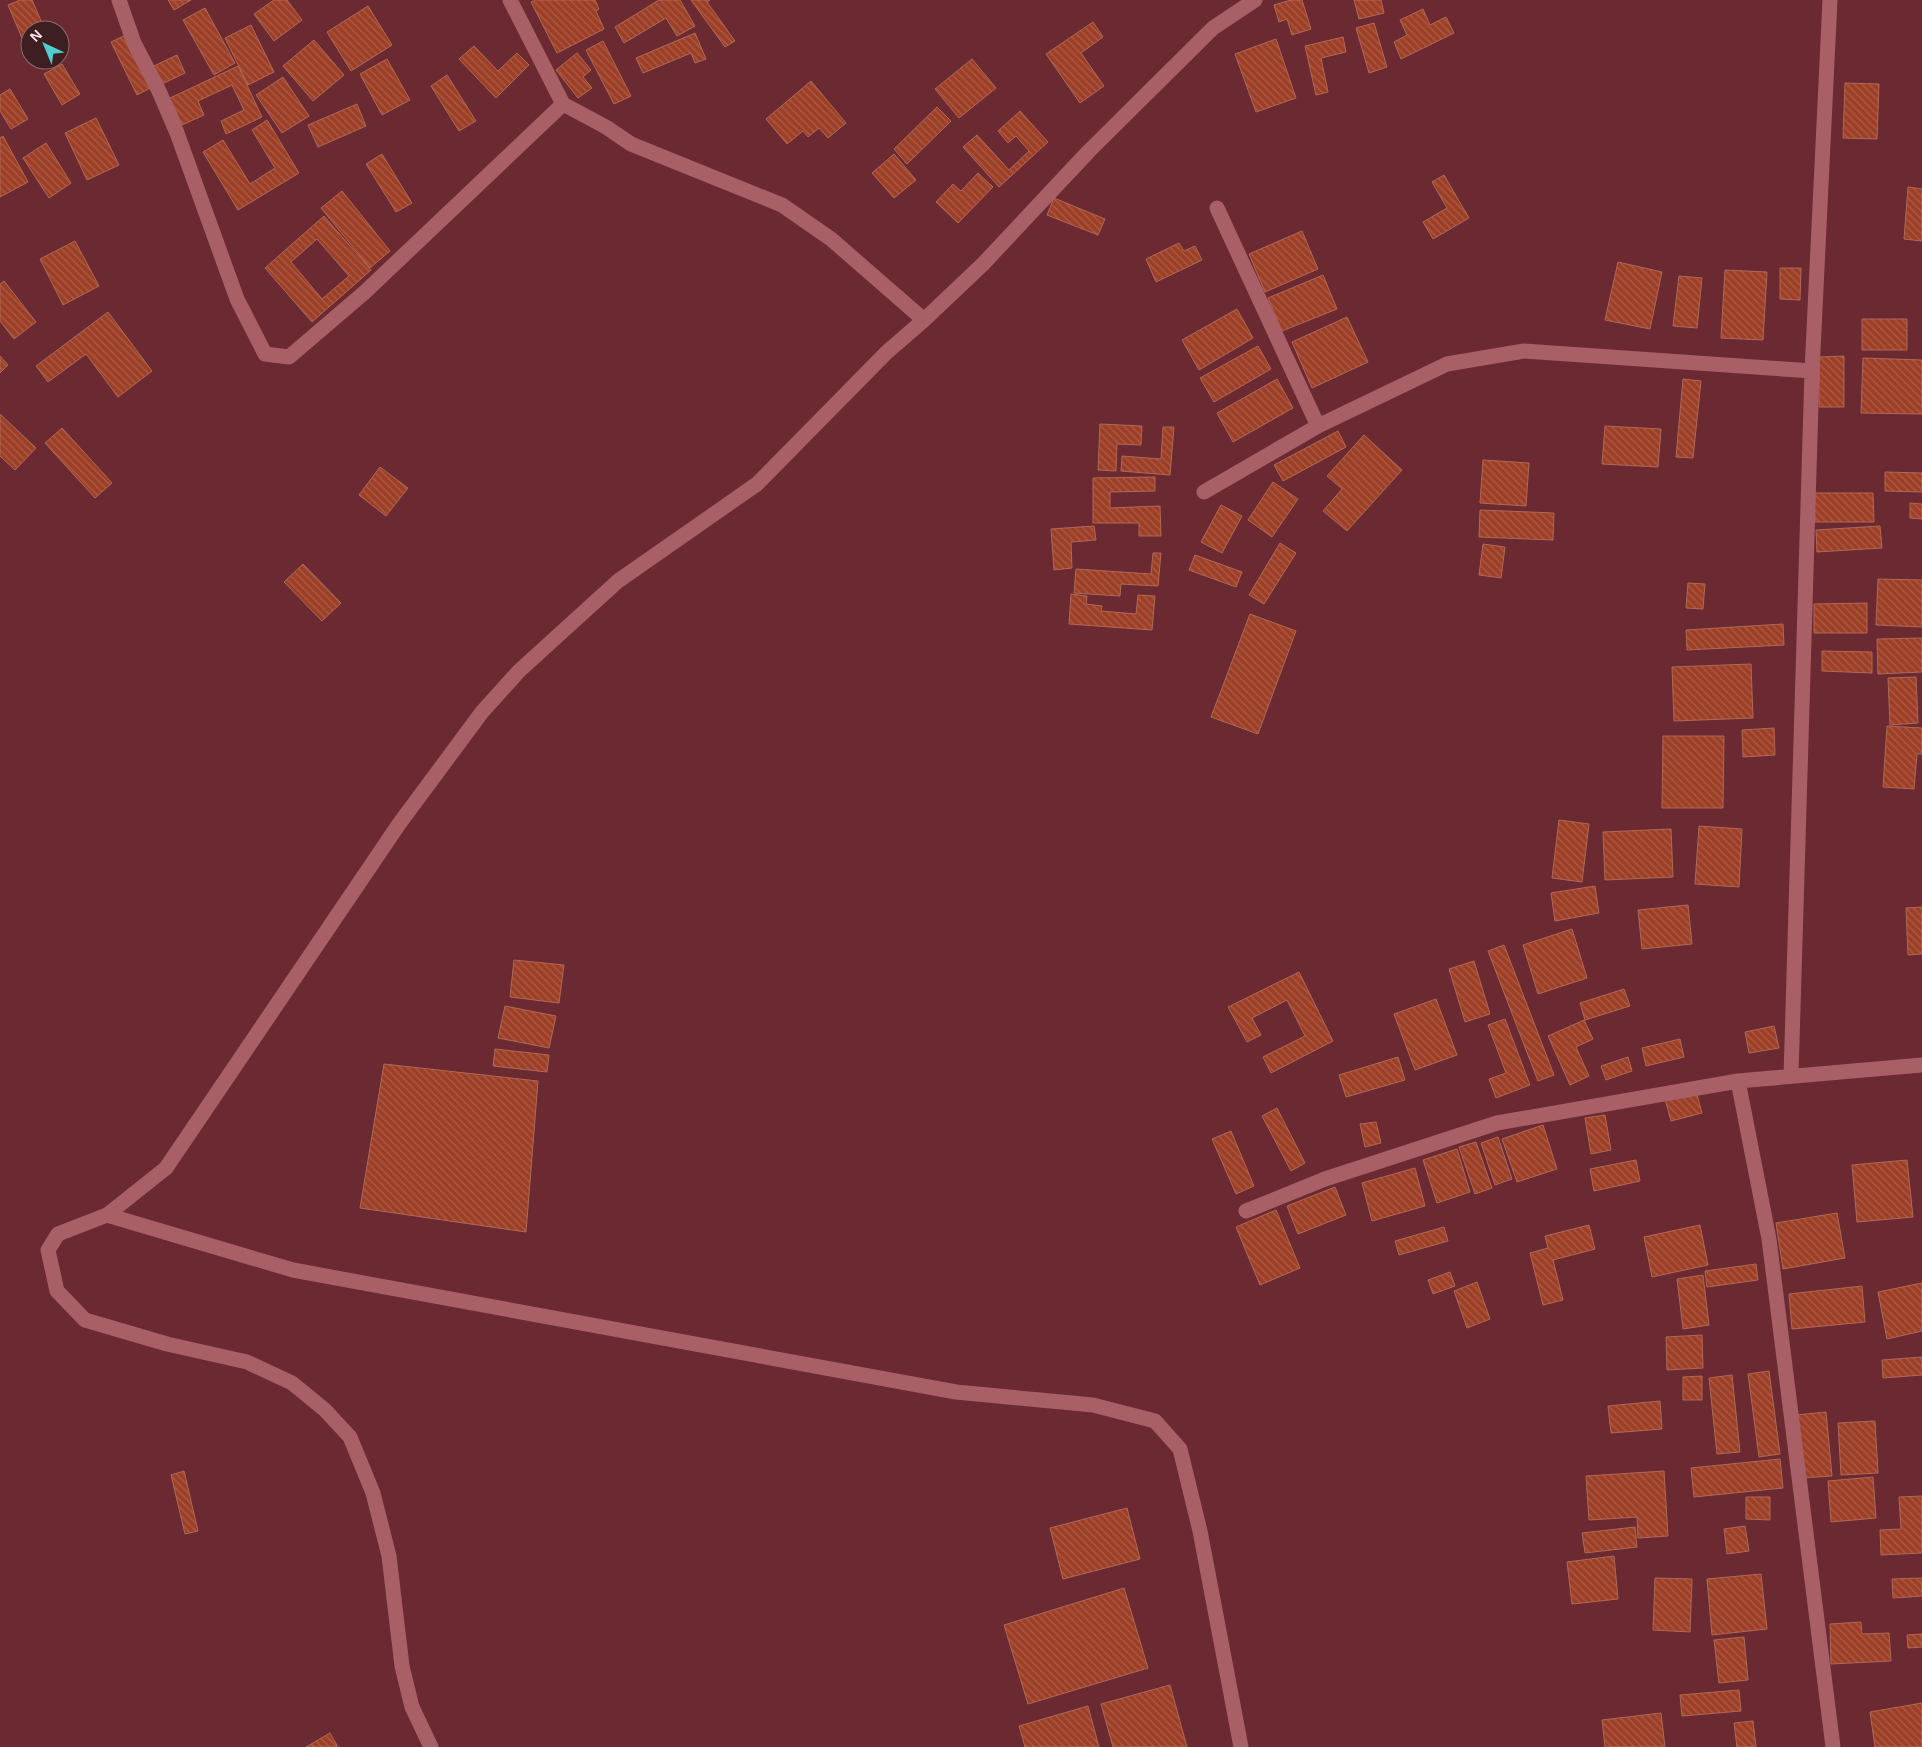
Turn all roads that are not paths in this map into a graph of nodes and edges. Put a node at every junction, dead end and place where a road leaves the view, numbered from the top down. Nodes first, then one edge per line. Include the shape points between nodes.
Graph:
1 (119, 0) edge
2 (510, 0) edge
3 (1255, 0) edge
4 (1830, 0) edge
5 (563, 104) junction
6 (1217, 208) dead end
7 (924, 320) junction
8 (1812, 371) junction
9 (1318, 426) junction
10 (1204, 492) dead end
11 (1922, 1065) edge
12 (1791, 1076) junction
13 (1738, 1081) junction
14 (1246, 1211) dead end
15 (107, 1215) junction
16 (431, 1747) edge
17 (1241, 1747) edge
18 (1833, 1747) edge

1 - 5 street via 134,43 177,133 237,299 265,354 289,357 365,292
2 - 5 street
3 - 7 street via 1213,28 1089,151 983,264
4 - 8 street
5 - 7 street via 631,144 782,205 832,239
6 - 9 street
7 - 15 street via 757,484 618,581 519,671 482,712 399,824 166,1168
8 - 9 street via 1524,351 1447,364
8 - 12 street
9 - 10 street
11 - 12 street
12 - 13 street
13 - 14 street via 1496,1123 1325,1179
13 - 18 street via 1769,1239
15 - 16 street via 58,1234 48,1250 57,1291 85,1320 167,1344 247,1362 292,1383 350,1436 373,1492 389,1556 402,1666 412,1707
15 - 17 street via 293,1270 956,1392 1092,1405 1155,1420 1180,1449 1200,1531

